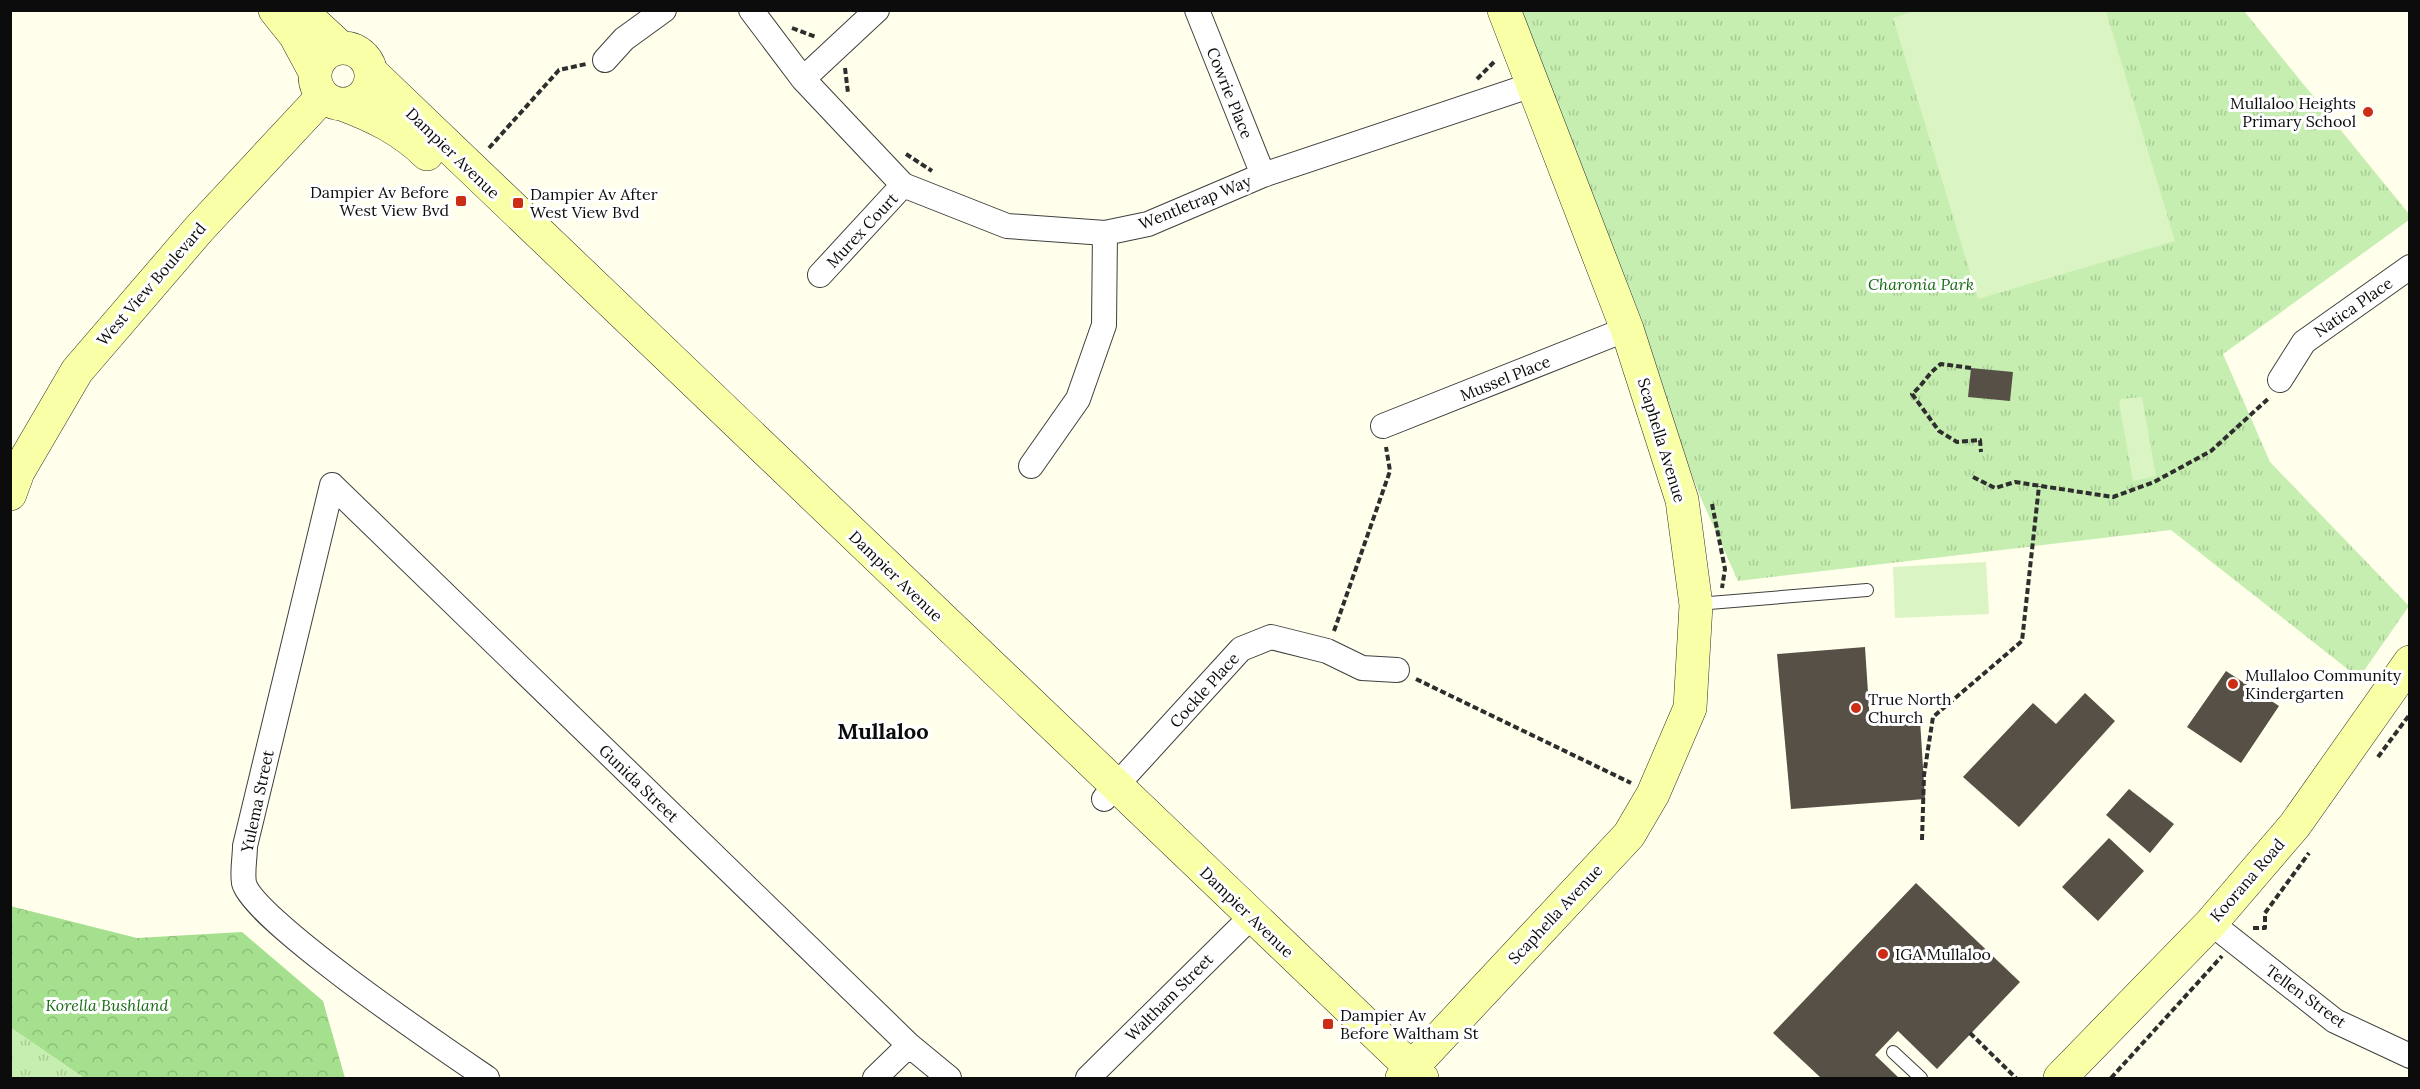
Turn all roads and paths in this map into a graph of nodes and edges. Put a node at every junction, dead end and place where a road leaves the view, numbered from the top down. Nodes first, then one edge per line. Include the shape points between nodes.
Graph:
1 (275, 10) edge
2 (300, 10) edge
3 (664, 10) edge
4 (751, 10) edge
5 (877, 10) edge
6 (1197, 10) edge
7 (1504, 10) edge
8 (782, 24) dead end
9 (341, 48) junction
10 (1519, 50) junction
11 (832, 52) junction
12 (605, 60) joint
13 (371, 72) junction
14 (803, 79) junction
15 (1476, 80) dead end
16 (1532, 85) junction
17 (327, 91) junction
18 (848, 99) dead end
19 (488, 149) dead end
20 (900, 150) dead end
21 (1263, 175) junction
22 (939, 176) dead end
23 (903, 185) junction
24 (1104, 233) junction
25 (2409, 267) edge
26 (820, 275) dead end
27 (1628, 329) junction
28 (1971, 368) dead end
29 (2280, 380) joint
30 (1383, 426) joint
31 (1981, 452) dead end
32 (1031, 466) dead end
33 (1973, 477) dead end
34 (332, 485) joint
35 (2039, 486) junction
36 (10, 494) edge
37 (1710, 495) dead end
38 (1867, 590) dead end
39 (1708, 604) junction
40 (1327, 651) junction
41 (2409, 662) edge
42 (1397, 670) joint
43 (2409, 695) edge
44 (1110, 792) junction
45 (1653, 794) junction
46 (1922, 840) dead end
47 (1244, 922) junction
48 (2218, 930) junction
49 (1970, 1034) dead end
50 (909, 1045) junction
51 (1893, 1052) dead end
52 (2409, 1056) edge
53 (1408, 1076) edge
54 (487, 1078) edge
55 (874, 1078) edge
56 (949, 1078) edge
57 (1088, 1078) edge
58 (1921, 1078) edge
59 (2016, 1078) edge
60 (2060, 1078) edge
61 (2086, 1078) edge

1 - 17 street
2 - 9 street
3 - 12 street via 624,39
4 - 14 street, Wentletrap Way
5 - 11 street
6 - 21 street, Cowrie Place
7 - 10 street, Scaphella Avenue
8 - 11 path via 820,39
9 - 13 street via 360,54
9 - 17 street via 319,62
10 - 15 path via 1501,55
10 - 16 street, Scaphella Avenue
11 - 14 street
11 - 18 path via 846,70
12 - 19 path via 559,70
13 - 17 street via 366,93 353,102
13 - 44 street, Dampier Avenue
14 - 23 street, Wentletrap Way
16 - 21 street, Wentletrap Way
16 - 27 street, Scaphella Avenue
17 - 36 street, West View Boulevard via 199,229 77,371 18,472
17 - 44 street, Dampier Avenue via 411,139
20 - 22 path
21 - 24 street, Wentletrap Way via 1148,224
23 - 24 street, Wentletrap Way via 1007,226
23 - 26 street, Murex Court
24 - 32 street via 1104,325 1078,399
25 - 29 street, Natica Place via 2304,342
27 - 30 street, Mussel Place
27 - 39 street, Scaphella Avenue via 1682,500
28 - 31 path via 1941,364 1928,373 1924,384 1912,394 1939,431 1957,441 1980,440
29 - 35 path via 2261,408 2211,451 2154,482 2113,497
30 - 40 path via 1390,471
33 - 35 path via 1995,488 2015,482
34 - 50 street, Gunida Street
34 - 54 street, Yulema Street via 245,846 244,884 266,914
35 - 46 path via 2022,641 1933,717 1924,775
37 - 39 path via 1725,569
38 - 39 lane
39 - 45 street, Scaphella Avenue via 1690,708
40 - 42 street, Cockle Place via 1362,668
40 - 44 street, Cockle Place via 1271,637 1241,649
41 - 48 street, Koorana Road
42 - 45 path
43 - 48 street, Koorana Road via 2305,841
44 - 47 street, Dampier Avenue
45 - 53 street, Scaphella Avenue via 1629,835
47 - 53 street, Dampier Avenue
47 - 57 street, Waltham Street
48 - 52 street, Tellen Street via 2335,1021
48 - 60 street, Koorana Road
48 - 61 street, Koorana Road
49 - 59 path
50 - 55 street
50 - 56 street, Gunida Street
51 - 58 lane

